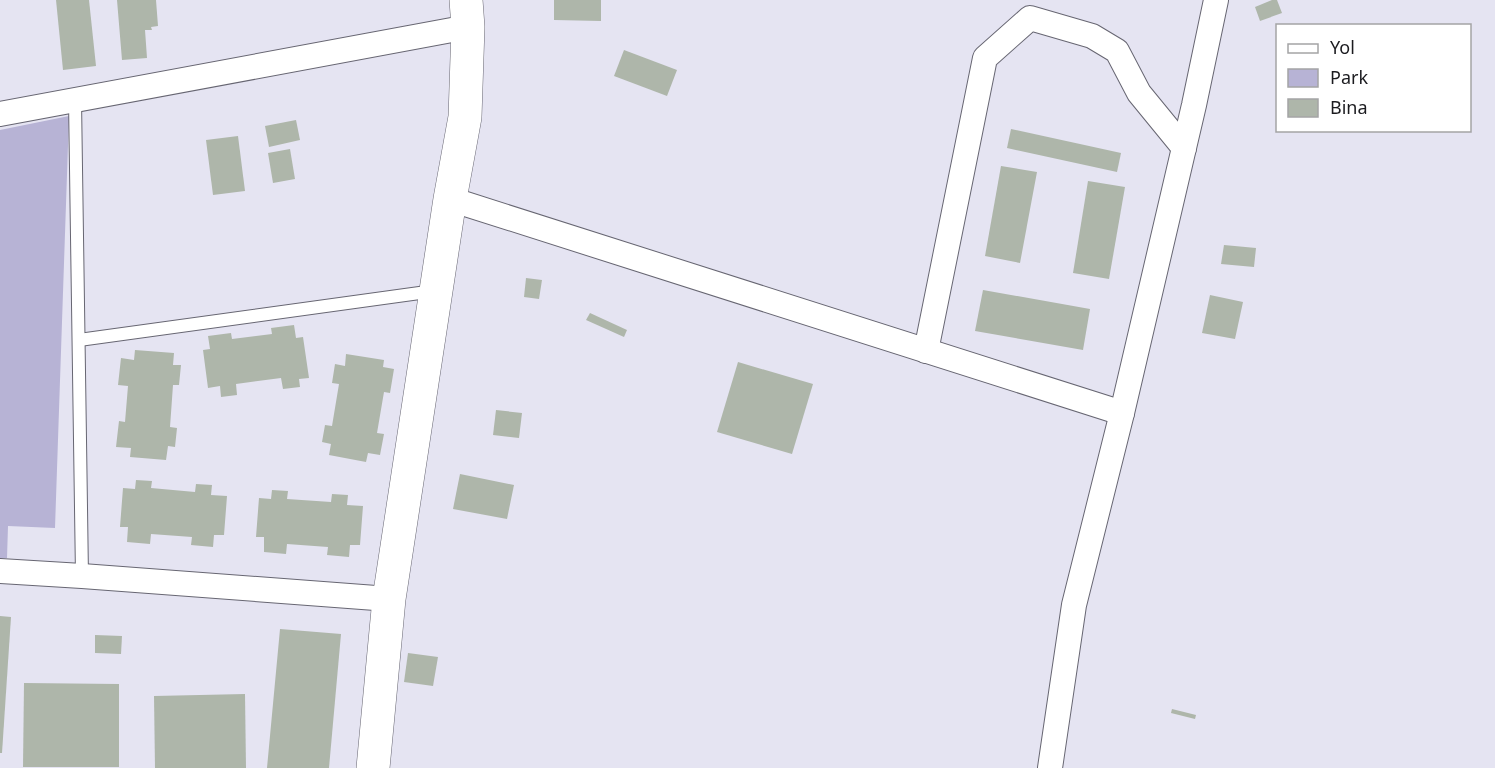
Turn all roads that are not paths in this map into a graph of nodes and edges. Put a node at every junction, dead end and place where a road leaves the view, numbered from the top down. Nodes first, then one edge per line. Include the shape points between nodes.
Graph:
1 (1216, 0) edge
2 (467, 13) edge
3 (75, 100) junction
4 (0, 114) edge
5 (1184, 148) junction
6 (450, 199) junction
7 (436, 290) junction
8 (79, 340) junction
9 (926, 351) junction
10 (1122, 413) junction
11 (0, 571) edge
12 (82, 576) junction
13 (389, 599) junction
14 (373, 768) edge
15 (1050, 768) edge

1 - 5 street
2 - 3 street
2 - 6 street via 465,117
3 - 4 street
3 - 8 lane
5 - 9 street via 1139,93 1117,51 1092,36 1030,18 985,57
5 - 10 street
6 - 7 street
6 - 9 street
7 - 8 lane
7 - 13 street
8 - 12 lane
9 - 10 street
10 - 15 street via 1074,605
11 - 12 street
12 - 13 street
13 - 14 street

